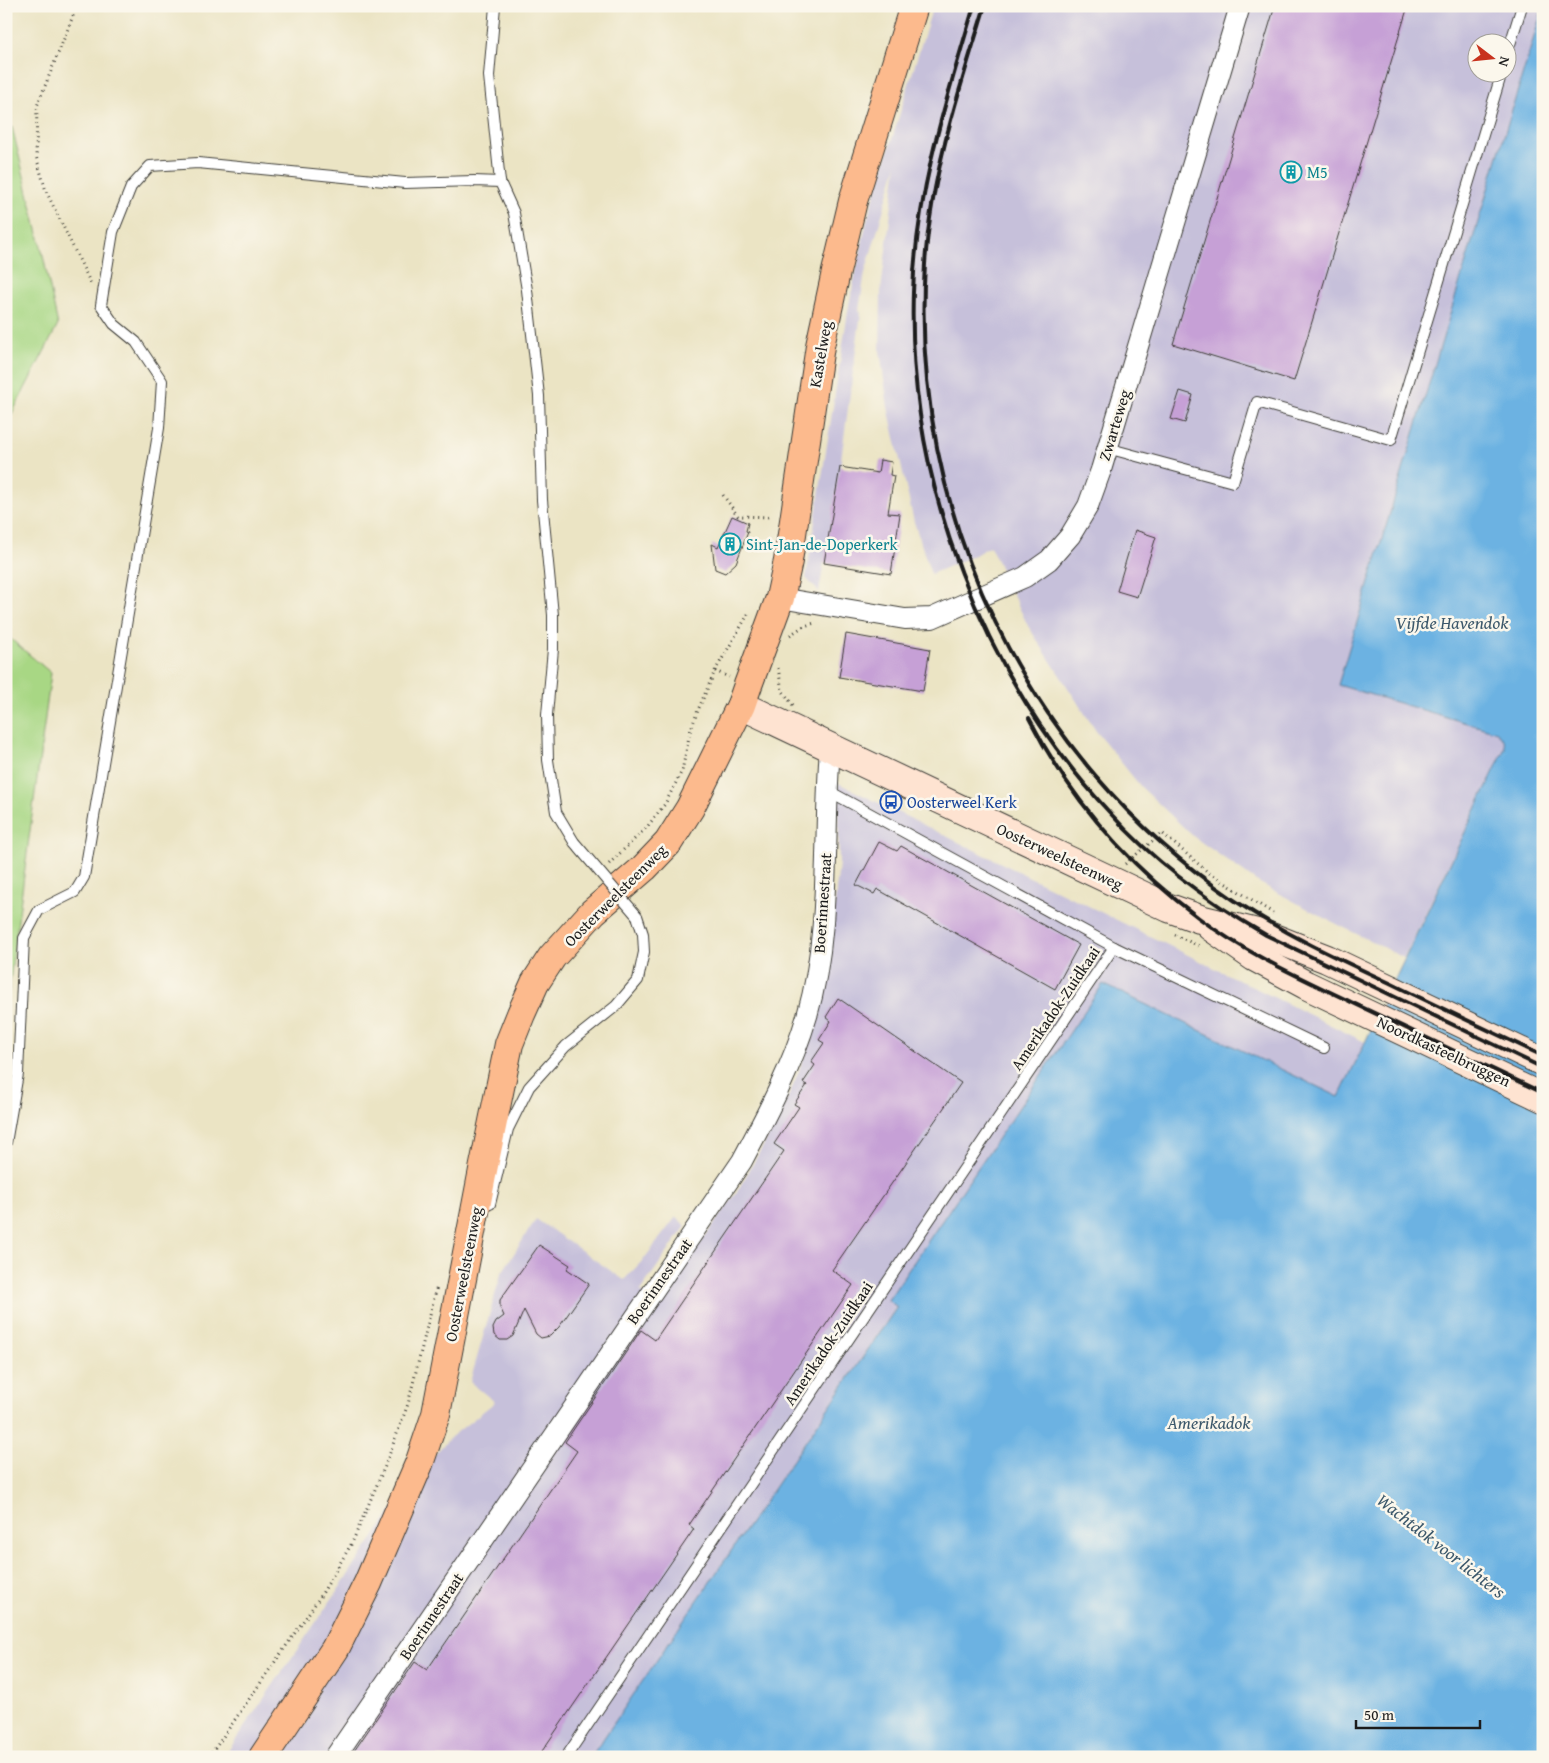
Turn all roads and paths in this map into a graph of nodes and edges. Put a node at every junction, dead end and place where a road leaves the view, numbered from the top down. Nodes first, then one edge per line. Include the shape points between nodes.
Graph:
1 (77, 6) edge
2 (495, 6) edge
3 (914, 6) edge
4 (1240, 6) edge
5 (1522, 6) edge
6 (1514, 32) edge
7 (1499, 82) edge
8 (500, 182) junction
9 (101, 305) junction
10 (1107, 448) junction
11 (722, 494) dead end
12 (772, 517) dead end
13 (780, 598) junction
14 (819, 623) dead end
15 (788, 636) dead end
16 (777, 663) dead end
17 (740, 704) junction
18 (795, 707) dead end
19 (830, 748) junction
20 (827, 789) junction
21 (1124, 865) dead end
22 (1279, 916) dead end
23 (1200, 919) junction
24 (1114, 946) junction
25 (1359, 974) joint
26 (1345, 1004) joint
27 (1324, 1048) dead end
28 (1543, 1062) edge
29 (1543, 1098) edge
30 (6, 1143) edge
31 (487, 1216) dead end
32 (477, 1254) dead end
33 (356, 1608) junction
34 (263, 1757) edge
35 (335, 1757) edge
36 (566, 1757) edge

1 - 9 path via 37,106 36,156 46,191
2 - 8 lane via 489,76
3 - 13 main road, Kastelweg via 853,201 836,272 820,346
4 - 10 street, Zwarteweg
5 - 6 lane
7 - 10 lane via 1391,440 1257,402 1233,482
8 - 9 lane via 405,183 198,163 150,166 131,187 113,232
8 - 31 lane, bridge via 514,213 539,396 542,500 553,614 547,715 548,760 556,812 574,842 637,916 644,952 638,980 616,1006 566,1046 529,1087 508,1129
9 - 30 lane via 114,324 136,342 162,381 159,428 84,877 75,892 39,910 24,938 18,1074
10 - 13 street, Zwarteweg via 1088,506 1070,536 1049,560 1025,577 932,618 905,619
11 - 12 path via 738,516
13 - 17 main road, Kastelweg
14 - 15 path via 804,626
16 - 18 path via 782,690
17 - 19 main road, Oosterweelsteenweg
17 - 33 main road, Oosterweelsteenweg via 690,808 668,843 593,912 552,957 535,983 521,1014 507,1054 436,1414 419,1464
19 - 20 street, Boerinnestraat
19 - 23 main road, Oosterweelsteenweg via 1169,908
20 - 24 lane
20 - 35 street, Boerinnestraat via 822,927 816,974 804,1023 774,1102 742,1161
21 - 22 path via 1162,833 1209,873
23 - 25 main road, Oosterweelsteenweg via 1266,935
23 - 26 main road, Oosterweelsteenweg via 1254,957
24 - 27 lane
24 - 36 lane, Amerikadok-Zuidkaai
25 - 28 main road, Noordkasteelbruggen
26 - 29 main road, Noordkasteelbruggen
32 - 33 lane via 438,1424 411,1506 383,1565
33 - 34 main road, Oosterweelsteenweg via 335,1650

